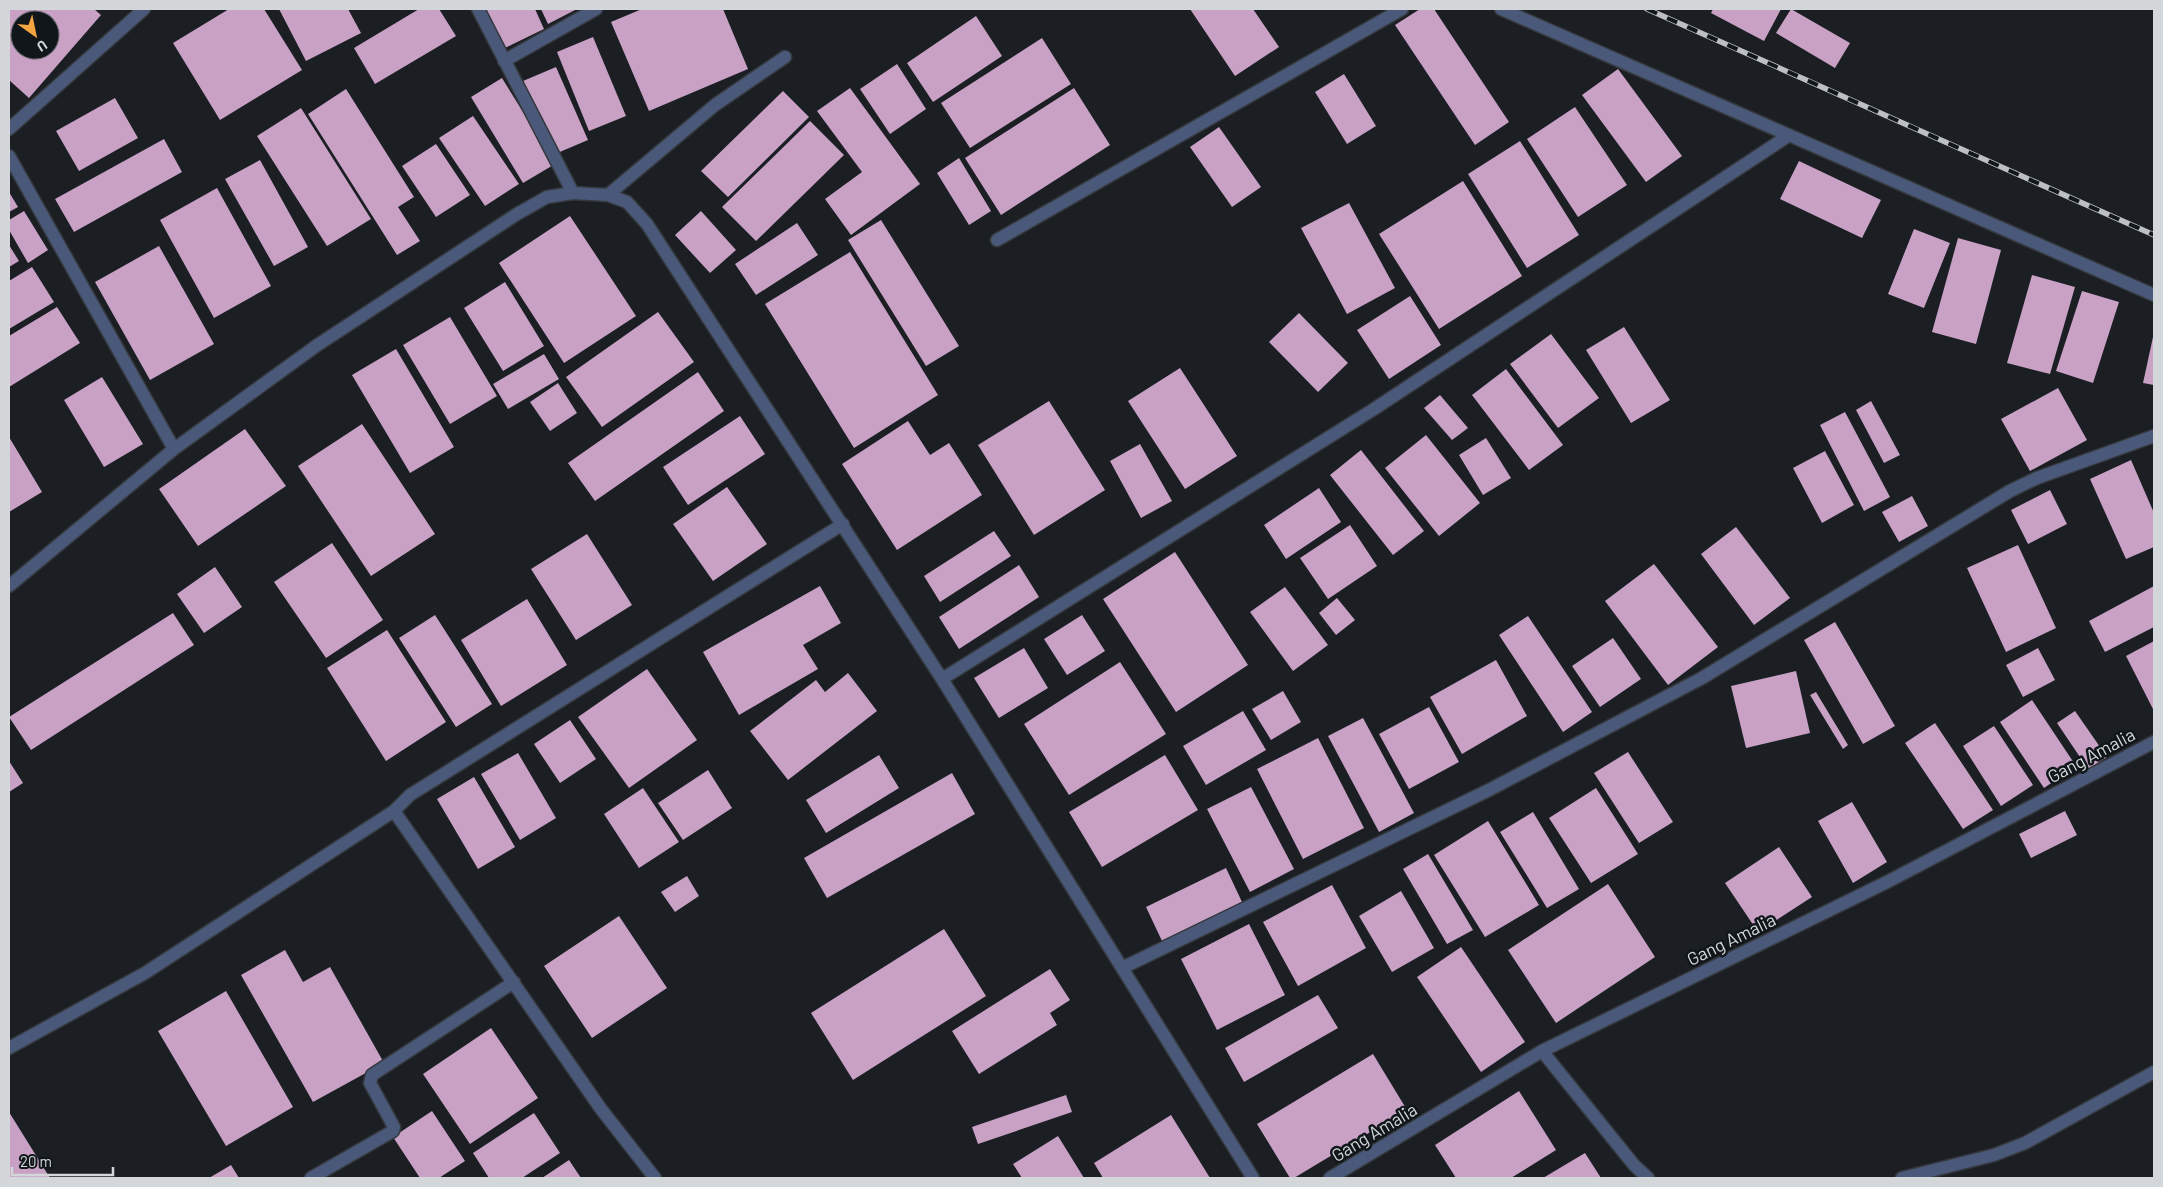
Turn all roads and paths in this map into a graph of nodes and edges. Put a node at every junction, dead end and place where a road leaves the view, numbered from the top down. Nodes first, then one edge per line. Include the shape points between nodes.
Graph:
1 (144, 9) edge
2 (478, 9) edge
3 (596, 9) edge
4 (1402, 9) edge
5 (1501, 9) edge
6 (785, 57) dead end
7 (504, 61) junction
8 (9, 129) edge
9 (1788, 136) junction
10 (9, 156) edge
11 (573, 193) junction
12 (608, 195) junction
13 (997, 240) dead end
14 (2154, 296) edge
15 (2154, 436) edge
16 (174, 449) junction
17 (843, 524) junction
18 (9, 586) edge
19 (942, 679) junction
20 (2154, 742) edge
21 (394, 811) junction
22 (1122, 968) junction
23 (514, 982) junction
24 (9, 1048) edge
25 (1542, 1051) junction
26 (2154, 1072) edge
27 (311, 1178) edge
28 (655, 1178) edge
29 (1253, 1178) edge
30 (1330, 1178) edge
31 (1648, 1178) edge
32 (1902, 1178) edge

1 - 8 street
2 - 7 street
3 - 7 street
4 - 13 street
5 - 9 street
6 - 12 street via 715,105
7 - 11 street
9 - 14 street
9 - 19 street via 1374,409
10 - 16 street
11 - 12 street
11 - 16 street via 547,197 517,214 316,346
12 - 17 street via 628,202 648,224
15 - 22 street via 2024,484 1702,678 1489,790
16 - 18 street
17 - 19 street
17 - 21 street via 410,795
19 - 22 street
20 - 25 street, Gang Amalia via 1887,882
21 - 23 street
21 - 24 street via 145,973
22 - 29 street
23 - 27 street via 372,1074 370,1084 393,1130
23 - 28 street via 601,1109
25 - 30 street, Gang Amalia
25 - 31 street
26 - 32 street via 2025,1143 1994,1155

